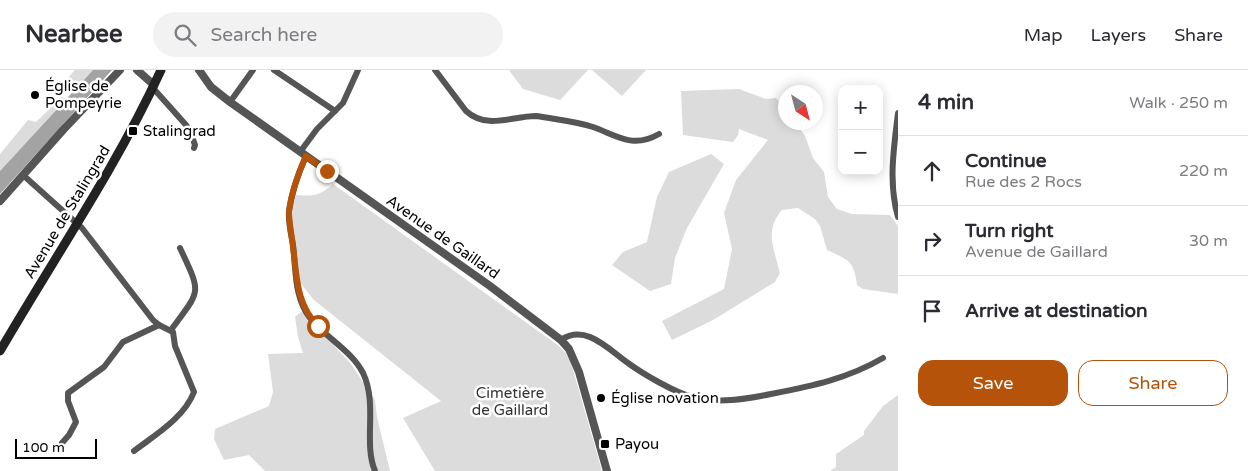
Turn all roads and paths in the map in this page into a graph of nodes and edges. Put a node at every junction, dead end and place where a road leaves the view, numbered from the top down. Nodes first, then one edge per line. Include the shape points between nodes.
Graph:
1 (120, 70) edge
2 (137, 70) edge
3 (162, 70) edge
4 (200, 70) edge
5 (253, 70) edge
6 (274, 70) edge
7 (358, 70) edge
8 (435, 70) edge
9 (153, 87) junction
10 (230, 102) junction
11 (336, 111) junction
12 (898, 113) edge
13 (659, 134) dead end
14 (194, 148) dead end
15 (303, 154) junction
16 (23, 175) junction
17 (0, 200) edge
18 (898, 217) edge
19 (77, 223) junction
20 (180, 248) dead end
21 (159, 325) junction
22 (171, 330) junction
23 (562, 340) junction
24 (1, 348) edge
25 (883, 358) dead end
26 (62, 443) dead end
27 (134, 452) dead end
28 (375, 471) edge
29 (607, 471) edge

1 - 16 street
2 - 9 street
3 - 9 main road, Avenue de Stalingrad
4 - 10 street, Avenue de Gaillard via 211,87
5 - 10 street
6 - 11 street
7 - 11 street via 348,96
8 - 13 street via 466,111 481,120 506,121 536,116 558,119 635,141 644,141
9 - 14 street via 186,125
9 - 19 main road, Avenue de Stalingrad
10 - 15 street, Avenue de Gaillard
11 - 15 street via 317,129
12 - 18 street via 892,183
15 - 23 street, Avenue de Gaillard
15 - 28 street via 289,211 298,288 310,318 363,374 369,392
16 - 17 street
16 - 19 street
19 - 21 street
19 - 24 main road, Avenue de Stalingrad
20 - 22 street via 196,290 193,300
21 - 22 street
21 - 26 street via 123,342 104,367 68,393 76,422
22 - 27 street via 194,392 182,413
23 - 25 street via 575,335 594,338 667,385 693,397 718,401 817,386
23 - 29 street, Avenue de Gaillard via 579,372

